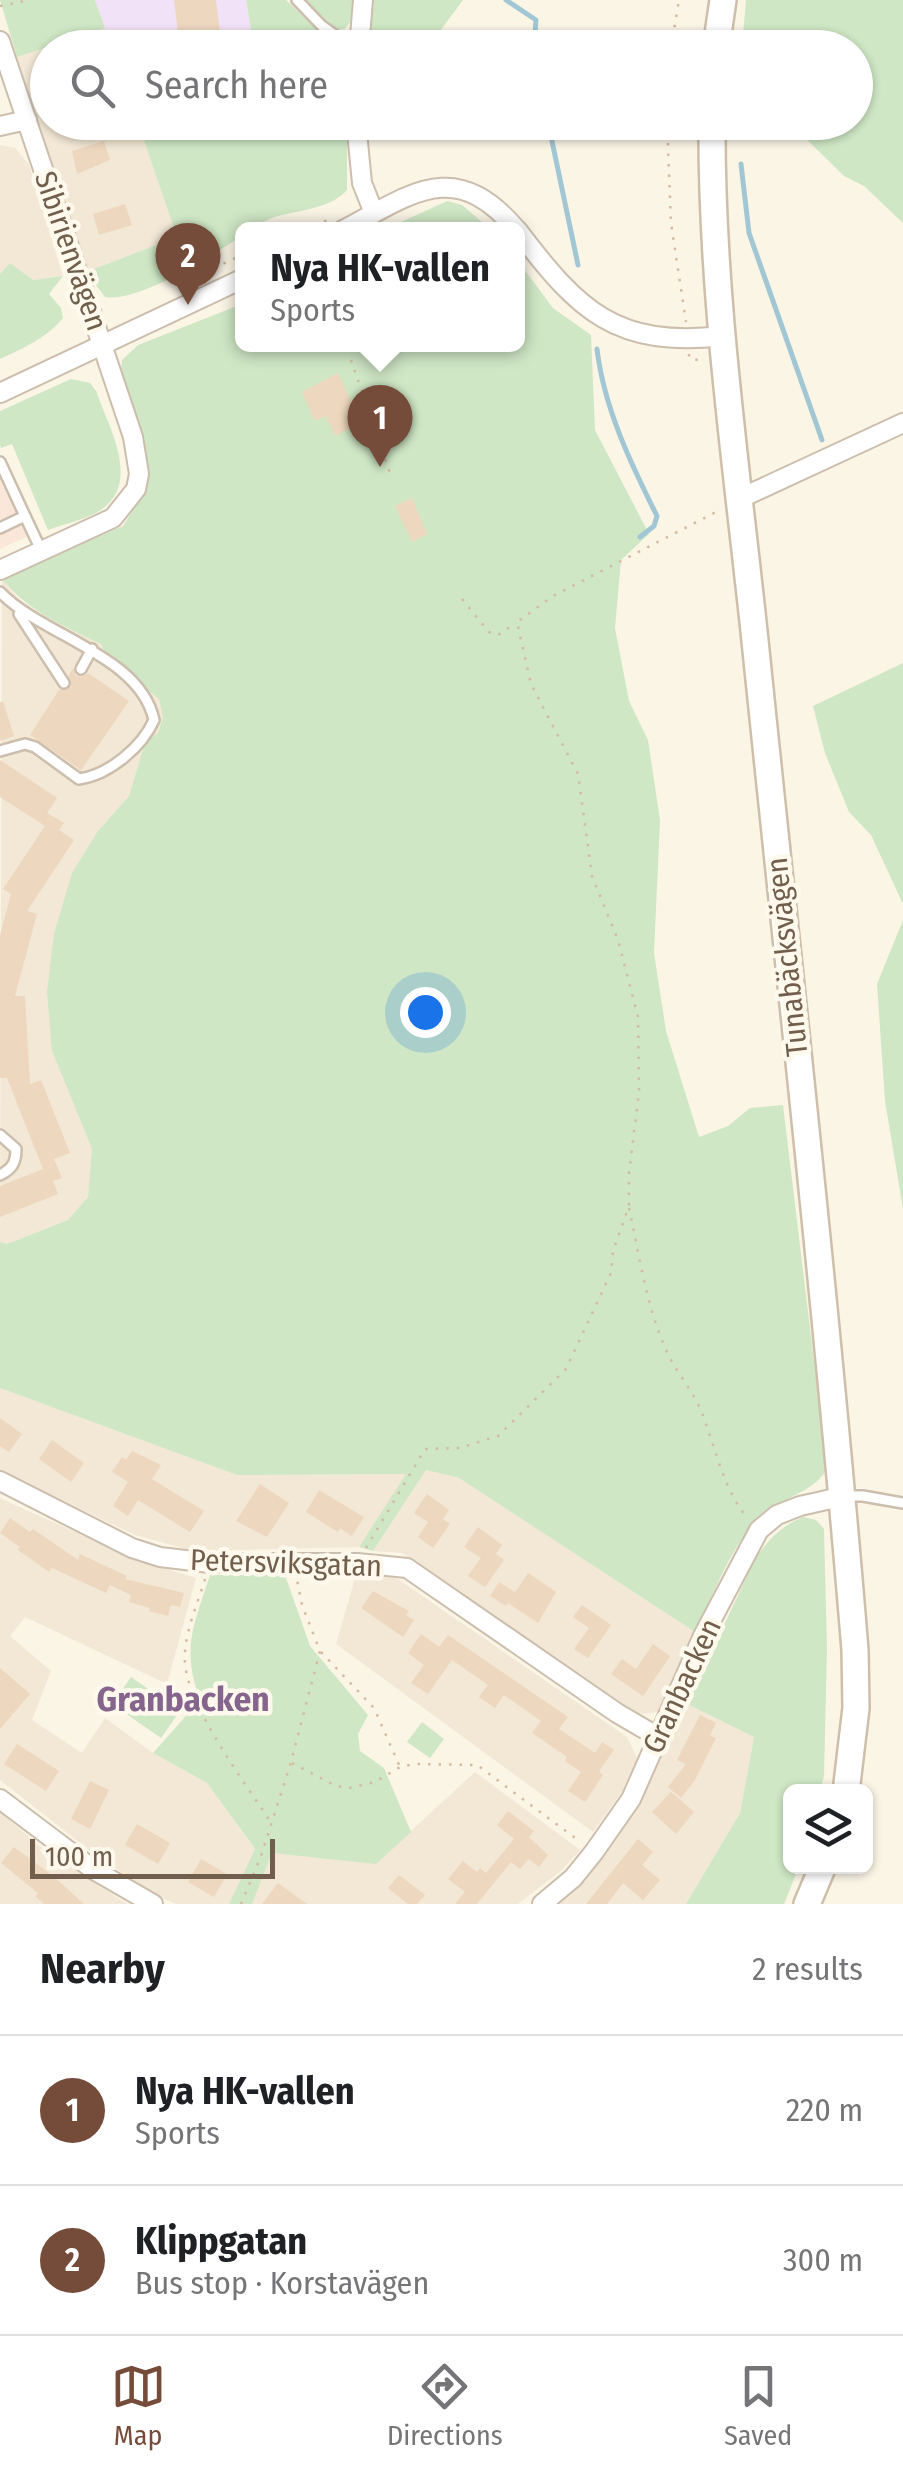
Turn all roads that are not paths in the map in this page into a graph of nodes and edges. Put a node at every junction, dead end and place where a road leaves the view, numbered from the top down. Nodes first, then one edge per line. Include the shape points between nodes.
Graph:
1 (296, 0) edge
2 (363, 0) edge
3 (723, 0) edge
4 (328, 30) edge
5 (359, 30) edge
6 (719, 30) edge
7 (0, 41) edge
8 (27, 120) junction
9 (0, 126) edge
10 (30, 129) edge
11 (34, 140) edge
12 (358, 140) edge
13 (712, 140) edge
14 (374, 214) junction
15 (358, 222) edge
16 (510, 222) edge
17 (525, 240) edge
18 (235, 282) edge
19 (722, 336) junction
20 (104, 346) junction
21 (0, 393) edge
22 (903, 423) edge
23 (0, 462) edge
24 (741, 498) junction
25 (26, 516) junction
26 (0, 528) edge
27 (40, 550) junction
28 (0, 570) edge
29 (0, 592) edge
30 (14, 608) junction
31 (92, 649) junction
32 (81, 669) dead end
33 (64, 683) dead end
34 (0, 752) edge
35 (0, 1135) edge
36 (0, 1175) edge
37 (0, 1481) edge
38 (840, 1496) junction
39 (903, 1503) edge
40 (658, 1737) junction
41 (847, 1784) edge
42 (0, 1799) edge
43 (820, 1874) edge
44 (153, 1904) edge
45 (542, 1904) edge
46 (807, 1904) edge

1 - 4 lane
2 - 5 street
3 - 6 street
7 - 8 street, Sibirienvägen
8 - 9 street
8 - 10 street, Sibirienvägen
11 - 20 street, Sibirienvägen
12 - 14 street via 362,183
13 - 19 street, Tunabäcksvägen
14 - 15 street
14 - 16 street via 446,186 478,195
17 - 19 street via 594,314 643,336
18 - 20 street
19 - 24 street, Tunabäcksvägen
20 - 21 street
20 - 27 street, Sibirienvägen via 133,437 136,488 113,518
22 - 24 street
23 - 25 lane
24 - 38 street, Tunabäcksvägen
25 - 26 lane
25 - 27 lane
27 - 28 street, Sibirienvägen
29 - 30 lane
30 - 31 lane
30 - 33 lane
31 - 32 lane
31 - 34 lane via 151,706 154,720 141,742 104,771 79,779 35,747
35 - 36 lane via 16,1149 16,1160
37 - 40 street, Petersviksgatan via 160,1557 406,1568
38 - 39 lane
38 - 40 street, Granbacken via 800,1506 759,1530
38 - 41 street, Tunabäcksvägen via 856,1708
40 - 45 street, Granbacken via 631,1799 573,1878
42 - 44 street via 94,1870
43 - 46 street

